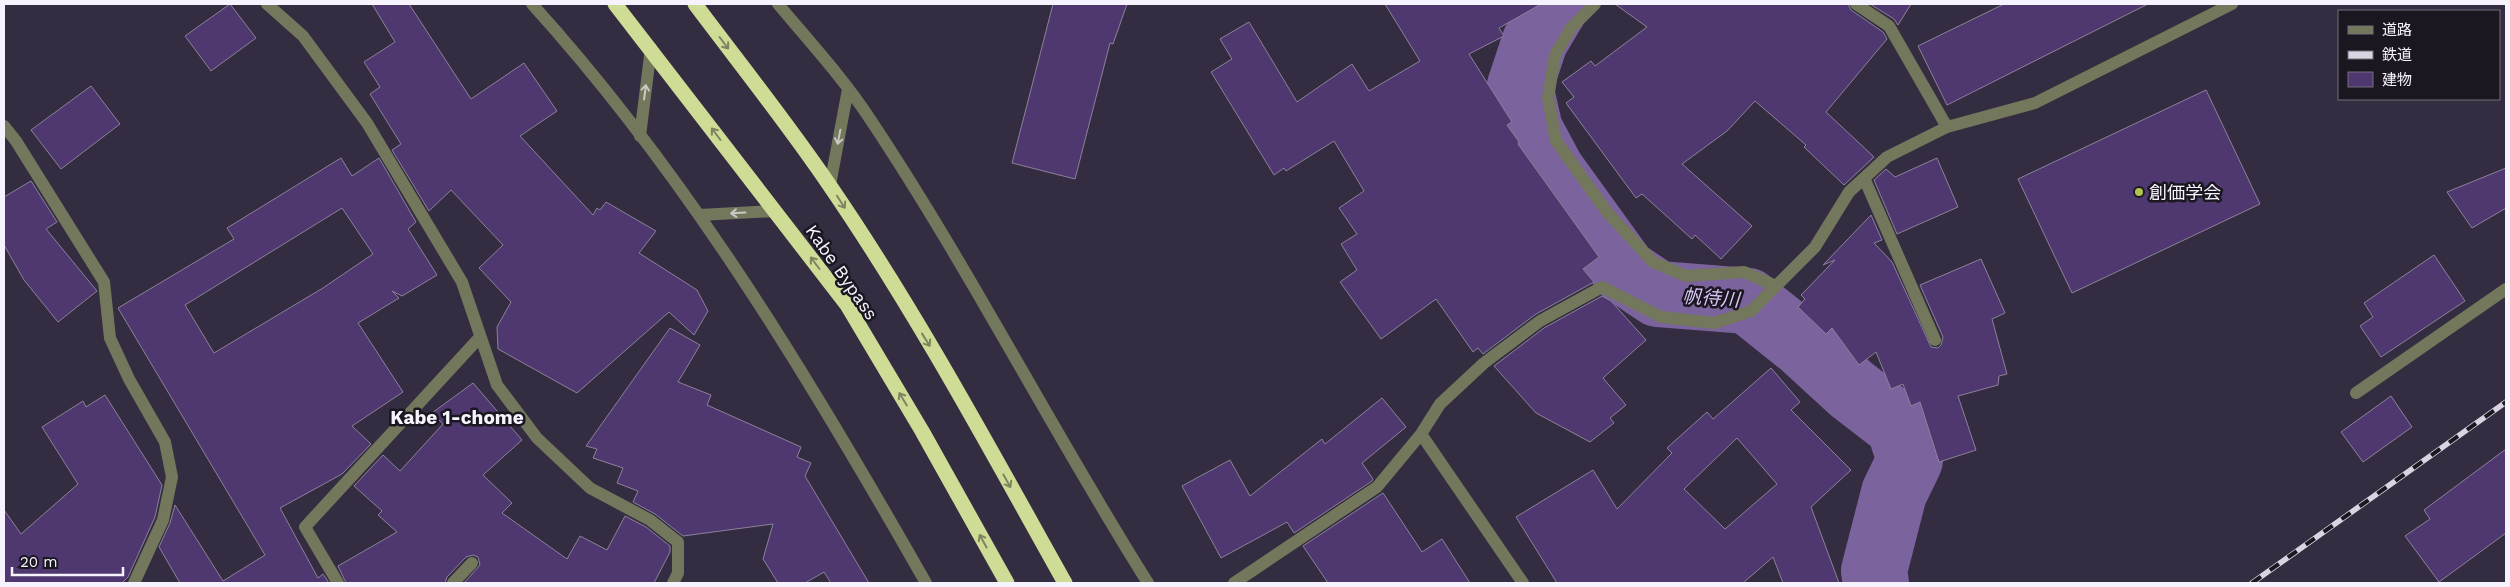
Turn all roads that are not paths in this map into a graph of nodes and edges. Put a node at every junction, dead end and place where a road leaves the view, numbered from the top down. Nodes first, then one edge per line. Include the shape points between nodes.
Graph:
1 (267, 4) edge
2 (532, 4) edge
3 (615, 4) edge
4 (695, 4) edge
5 (778, 4) edge
6 (1595, 4) edge
7 (1856, 4) edge
8 (2232, 4) edge
9 (651, 48) junction
10 (848, 89) junction
11 (4, 126) edge
12 (1947, 127) junction
13 (640, 136) junction
14 (1864, 178) junction
15 (830, 185) junction
16 (776, 211) junction
17 (700, 215) junction
18 (1776, 286) junction
19 (2506, 289) edge
20 (480, 337) junction
21 (1935, 340) dead end
22 (2356, 393) dead end
23 (1421, 434) junction
24 (472, 563) dead end
25 (134, 583) edge
26 (338, 583) edge
27 (453, 583) edge
28 (673, 583) edge
29 (926, 583) edge
30 (1007, 583) edge
31 (1065, 583) edge
32 (1148, 583) edge
33 (1234, 583) edge
34 (1523, 583) edge

1 - 20 street via 303,36 367,123 462,282
2 - 13 street
3 - 9 highway, Kabe Bypass
4 -> 15 highway, Kabe Bypass
5 - 10 street
6 - 18 street via 1571,28 1555,55 1548,98 1556,141 1606,212 1653,262 1686,276 1744,272
7 - 12 street via 1889,26
8 - 12 street via 2035,103
13 -> 9 street
16 -> 9 highway, Kabe Bypass
10 -> 15 street
10 - 32 street via 951,249 1092,495
11 - 25 street via 104,282 110,338 165,442 172,477 163,520
12 - 14 street via 1887,156
13 - 17 street
14 - 18 street via 1849,192 1815,247
14 - 21 street
15 -> 31 highway, Kabe Bypass via 947,374
16 -> 17 street
30 -> 16 highway, Kabe Bypass via 847,305
17 - 29 street via 845,440
18 - 23 street via 1751,311 1714,323 1661,317 1602,287 1540,321 1484,363 1440,404
19 - 22 street
20 - 26 street via 305,527
20 - 28 street via 497,385 537,438 590,488 650,520 678,542 678,574
23 - 33 street via 1378,487
23 - 34 street
24 - 27 street

